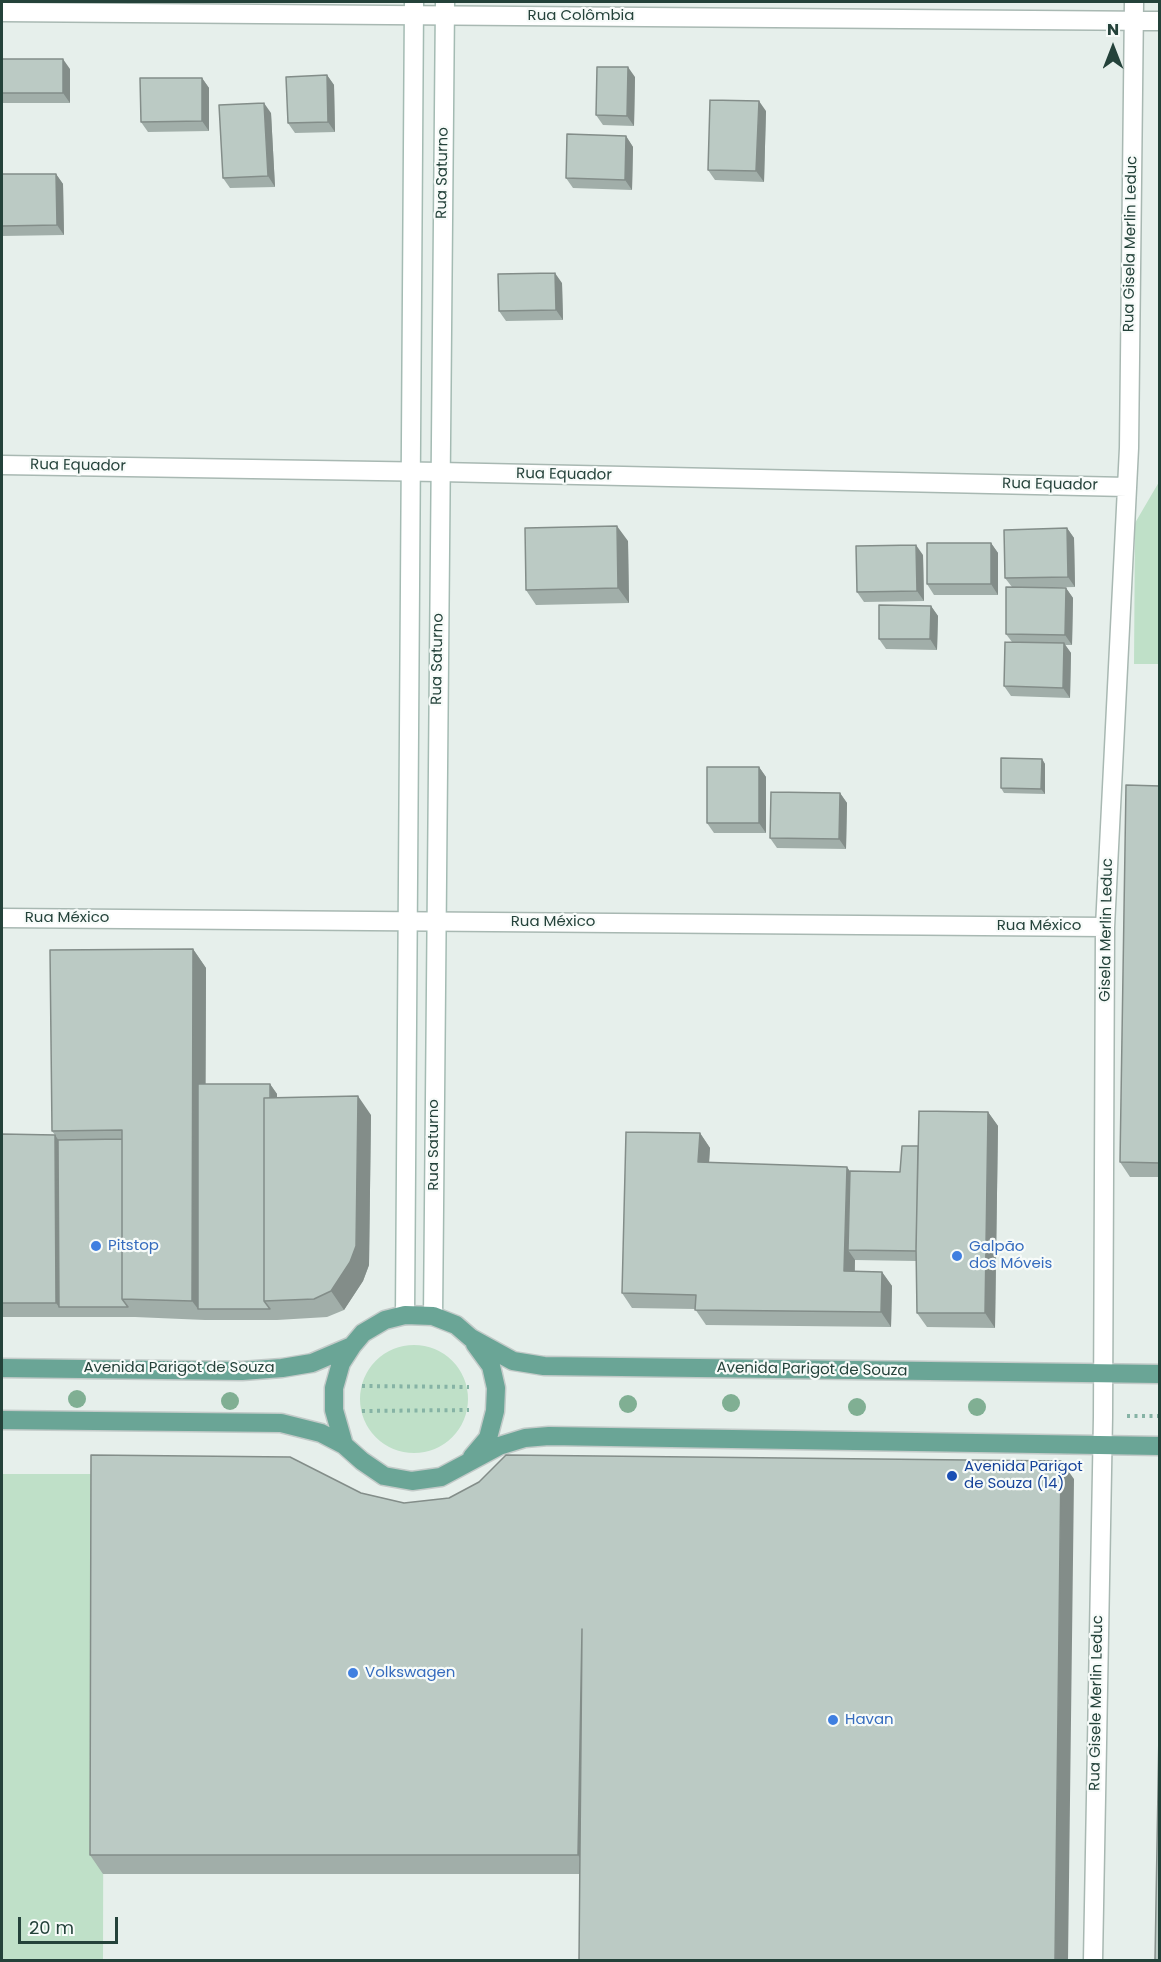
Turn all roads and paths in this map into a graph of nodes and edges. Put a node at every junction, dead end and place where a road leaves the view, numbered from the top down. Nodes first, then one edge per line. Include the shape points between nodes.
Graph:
1 (1134, 2) edge
2 (414, 8) edge
3 (445, 8) edge
4 (2, 12) edge
5 (1134, 21) junction
6 (1160, 21) edge
7 (2, 465) edge
8 (411, 471) junction
9 (440, 472) junction
10 (1127, 487) junction
11 (2, 918) edge
12 (408, 921) junction
13 (435, 921) junction
14 (1105, 927) junction
15 (405, 1315) junction
16 (433, 1316) junction
17 (471, 1338) junction
18 (352, 1346) junction
19 (2, 1368) edge
20 (1103, 1373) junction
21 (1160, 1374) edge
22 (2, 1420) edge
23 (344, 1445) junction
24 (1102, 1446) junction
25 (1160, 1446) edge
26 (470, 1461) junction
27 (1093, 1960) edge

1 - 5 street, Rua Gisela Merlin Leduc
2 - 3 street, Rua Colômbia
2 - 4 street, Rua Colômbia
2 - 8 street, Rua Saturno
3 - 5 street, Rua Colômbia
3 - 9 street, Rua Saturno
5 - 6 street, Rua Colômbia
5 - 10 street, Rua Gisela Merlin Leduc
7 - 8 street, Rua Equador
8 - 9 street, Rua Equador
8 - 12 street, Rua Saturno
9 - 10 street, Rua Equador
9 - 13 street, Rua Saturno
10 - 14 street, Gisela Merlin Leduc
11 - 12 street, Rua México
12 - 13 street, Rua México
12 - 15 street, Rua Saturno
13 - 14 street, Rua México
13 - 16 street, Rua Saturno
14 - 20 street, Gisela Merlin Leduc
15 - 16 main road, Avenida Parigot de Souza
15 - 18 main road, Avenida Parigot de Souza via 385,1320 363,1333
16 - 17 main road, Avenida Parigot de Souza via 456,1325
17 - 20 main road, Avenida Parigot de Souza via 513,1361 544,1366
17 - 26 main road, Avenida Parigot de Souza via 491,1366 496,1388 488,1438
18 - 19 main road, Avenida Parigot de Souza via 312,1363 252,1370
18 - 23 main road, Avenida Parigot de Souza via 341,1363 334,1388 334,1410
20 - 21 main road, Avenida Parigot de Souza
20 - 24 street, Gisela Merlin Leduc
22 - 23 main road, Avenida Parigot de Souza via 281,1423 321,1433
23 - 26 main road, Avenida Parigot de Souza via 384,1476 412,1481 441,1477
24 - 25 main road, Avenida Parigot de Souza
24 - 26 main road, Avenida Parigot de Souza via 549,1436 508,1443
24 - 27 street, Rua Gisele Merlin Leduc

